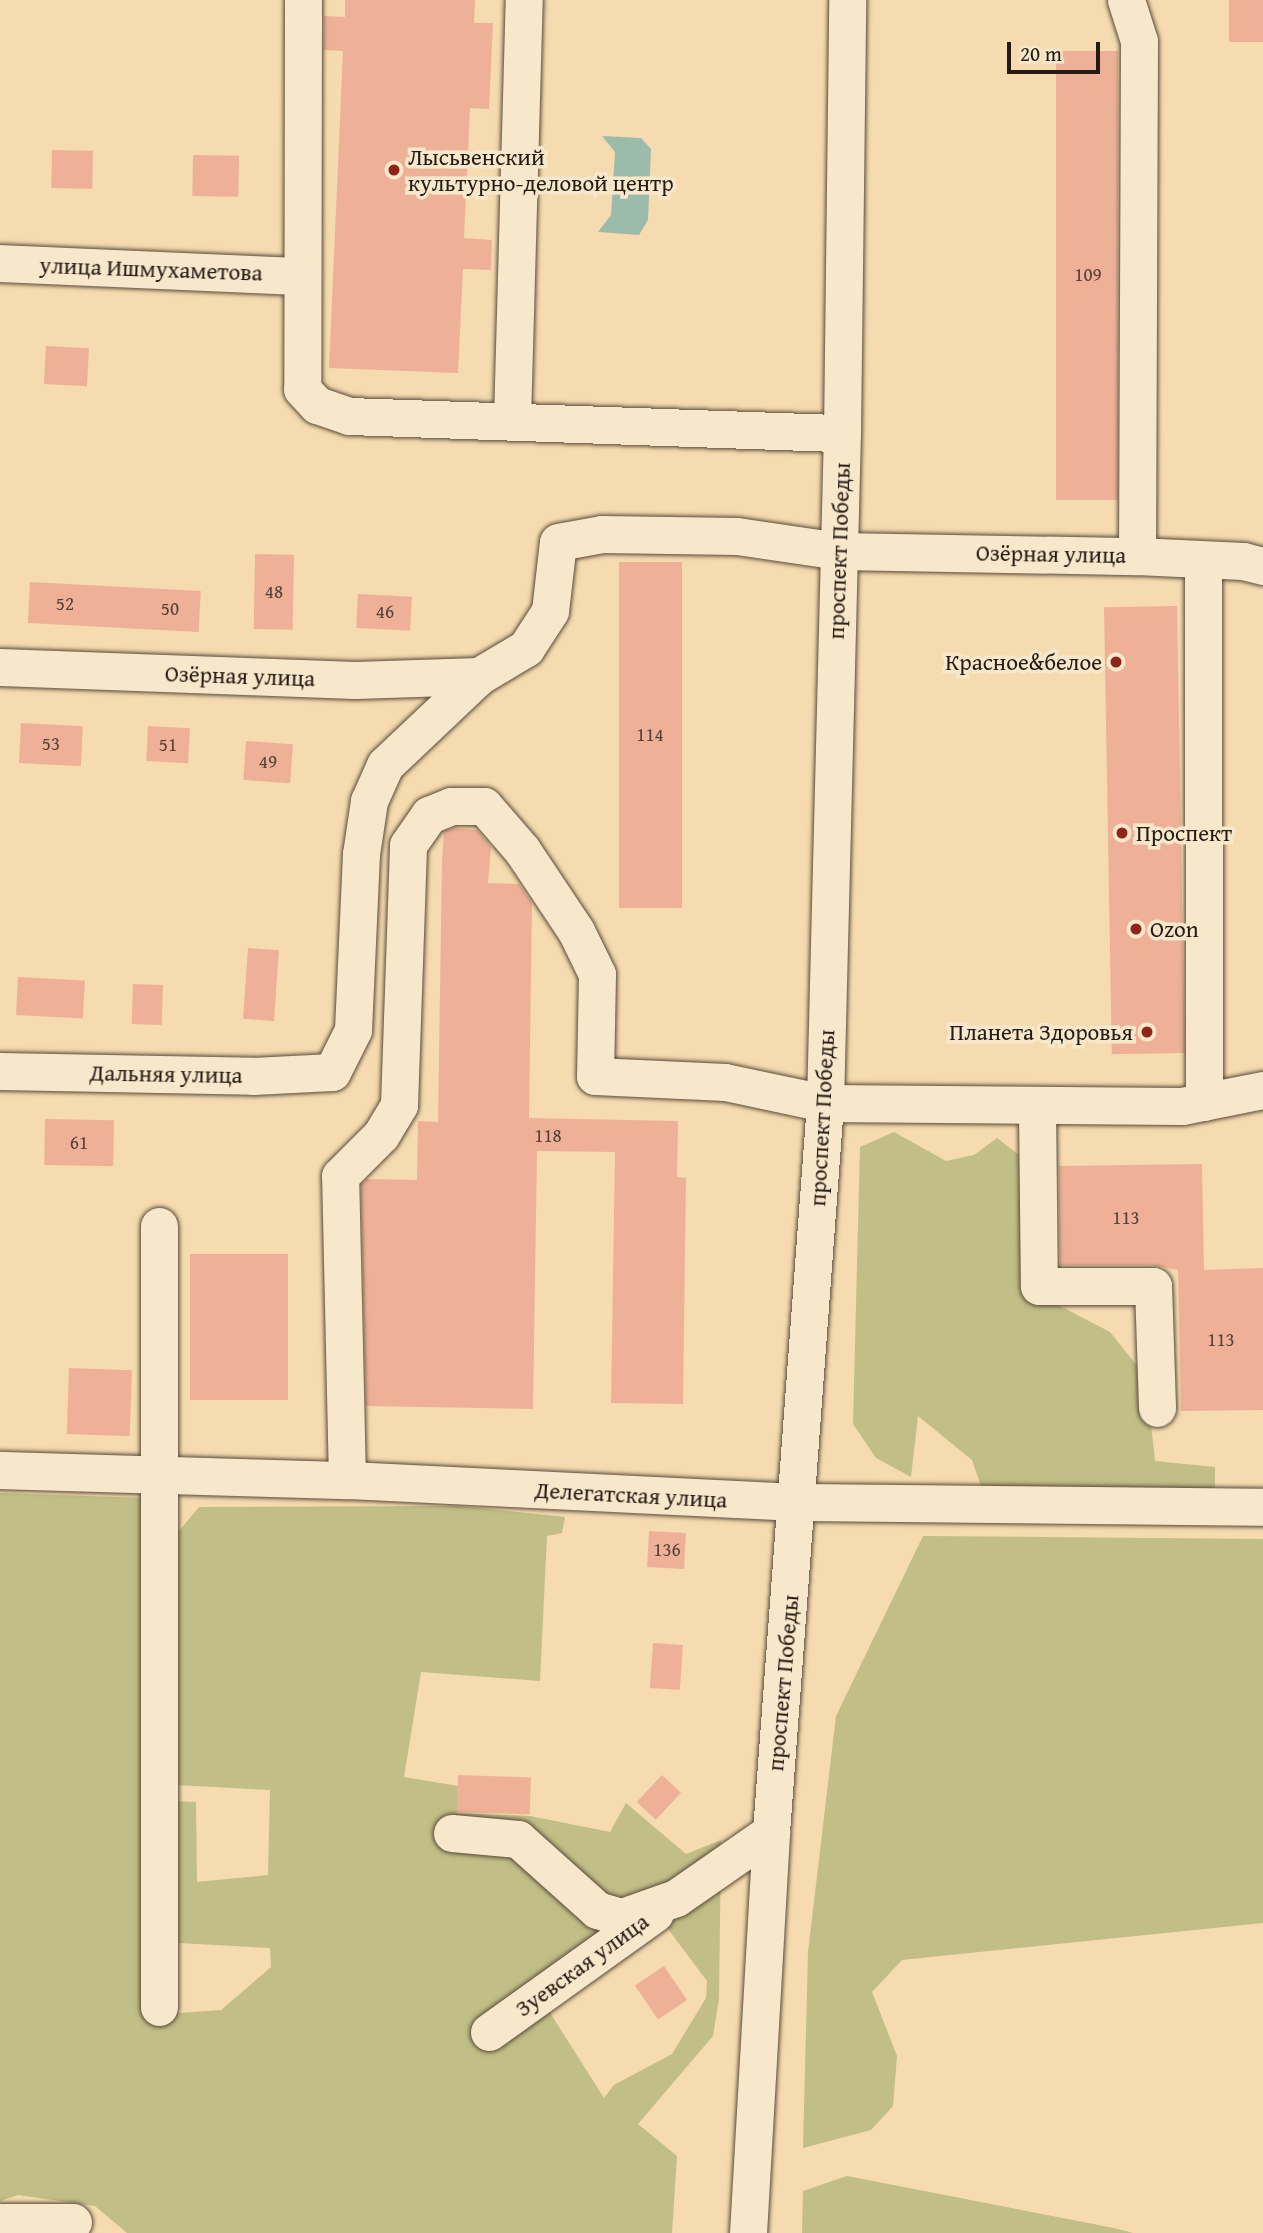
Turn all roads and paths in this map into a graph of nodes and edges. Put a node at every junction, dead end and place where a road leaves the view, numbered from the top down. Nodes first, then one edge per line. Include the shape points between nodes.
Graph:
1 (303, 0) edge
2 (524, 0) edge
3 (1126, 0) edge
4 (840, 9) edge
5 (0, 263) edge
6 (302, 276) junction
7 (512, 420) junction
8 (842, 433) junction
9 (839, 551) junction
10 (1137, 556) junction
11 (1203, 561) junction
12 (1263, 566) edge
13 (0, 667) edge
14 (479, 676) junction
15 (0, 1071) edge
16 (1263, 1090) edge
17 (825, 1102) junction
18 (1204, 1102) junction
19 (1037, 1105) junction
20 (159, 1226) dead end
21 (1157, 1408) dead end
22 (0, 1470) edge
23 (161, 1475) junction
24 (347, 1480) junction
25 (798, 1502) junction
26 (1263, 1507) edge
27 (771, 1832) junction
28 (452, 1833) dead end
29 (676, 1898) junction
30 (159, 2007) dead end
31 (489, 2032) dead end
32 (0, 2222) edge
33 (73, 2222) dead end
34 (748, 2233) edge

1 - 6 street
2 - 7 street
3 - 10 street via 1139,41
4 - 8 street, проспект Победы
5 - 6 street, улица Ишмухаметова
6 - 7 street via 302,388 317,405 349,416
7 - 8 street
8 - 9 street, проспект Победы
9 - 10 street, Озёрная улица
9 - 14 street, Озёрная улица via 737,536 602,534 558,541 550,611 526,648
9 - 17 street, проспект Победы
10 - 11 street, Озёрная улица
11 - 12 street, Озёрная улица
11 - 18 street
13 - 14 street, Озёрная улица via 355,680
14 - 15 street, Дальняя улица via 384,765 369,801 361,854 353,1030 332,1072 253,1076
16 - 18 street
17 - 19 street
17 - 24 street via 724,1082 595,1076 597,974 576,931 522,850 484,806 451,806 429,815 408,845 399,1105 381,1135 340,1176
17 - 25 street, проспект Победы
18 - 19 street via 1182,1106
19 - 21 street via 1039,1286 1153,1286
20 - 23 street
22 - 23 street, Делегатская улица
23 - 24 street, Делегатская улица
23 - 30 street
24 - 25 street, Делегатская улица
25 - 26 street, Делегатская улица
25 - 27 street, проспект Победы
27 - 29 street, Зуевская улица
27 - 34 street, проспект Победы
28 - 29 street, Зуевская улица via 518,1839 597,1909 622,1917
29 - 31 street, Зуевская улица
32 - 33 street

